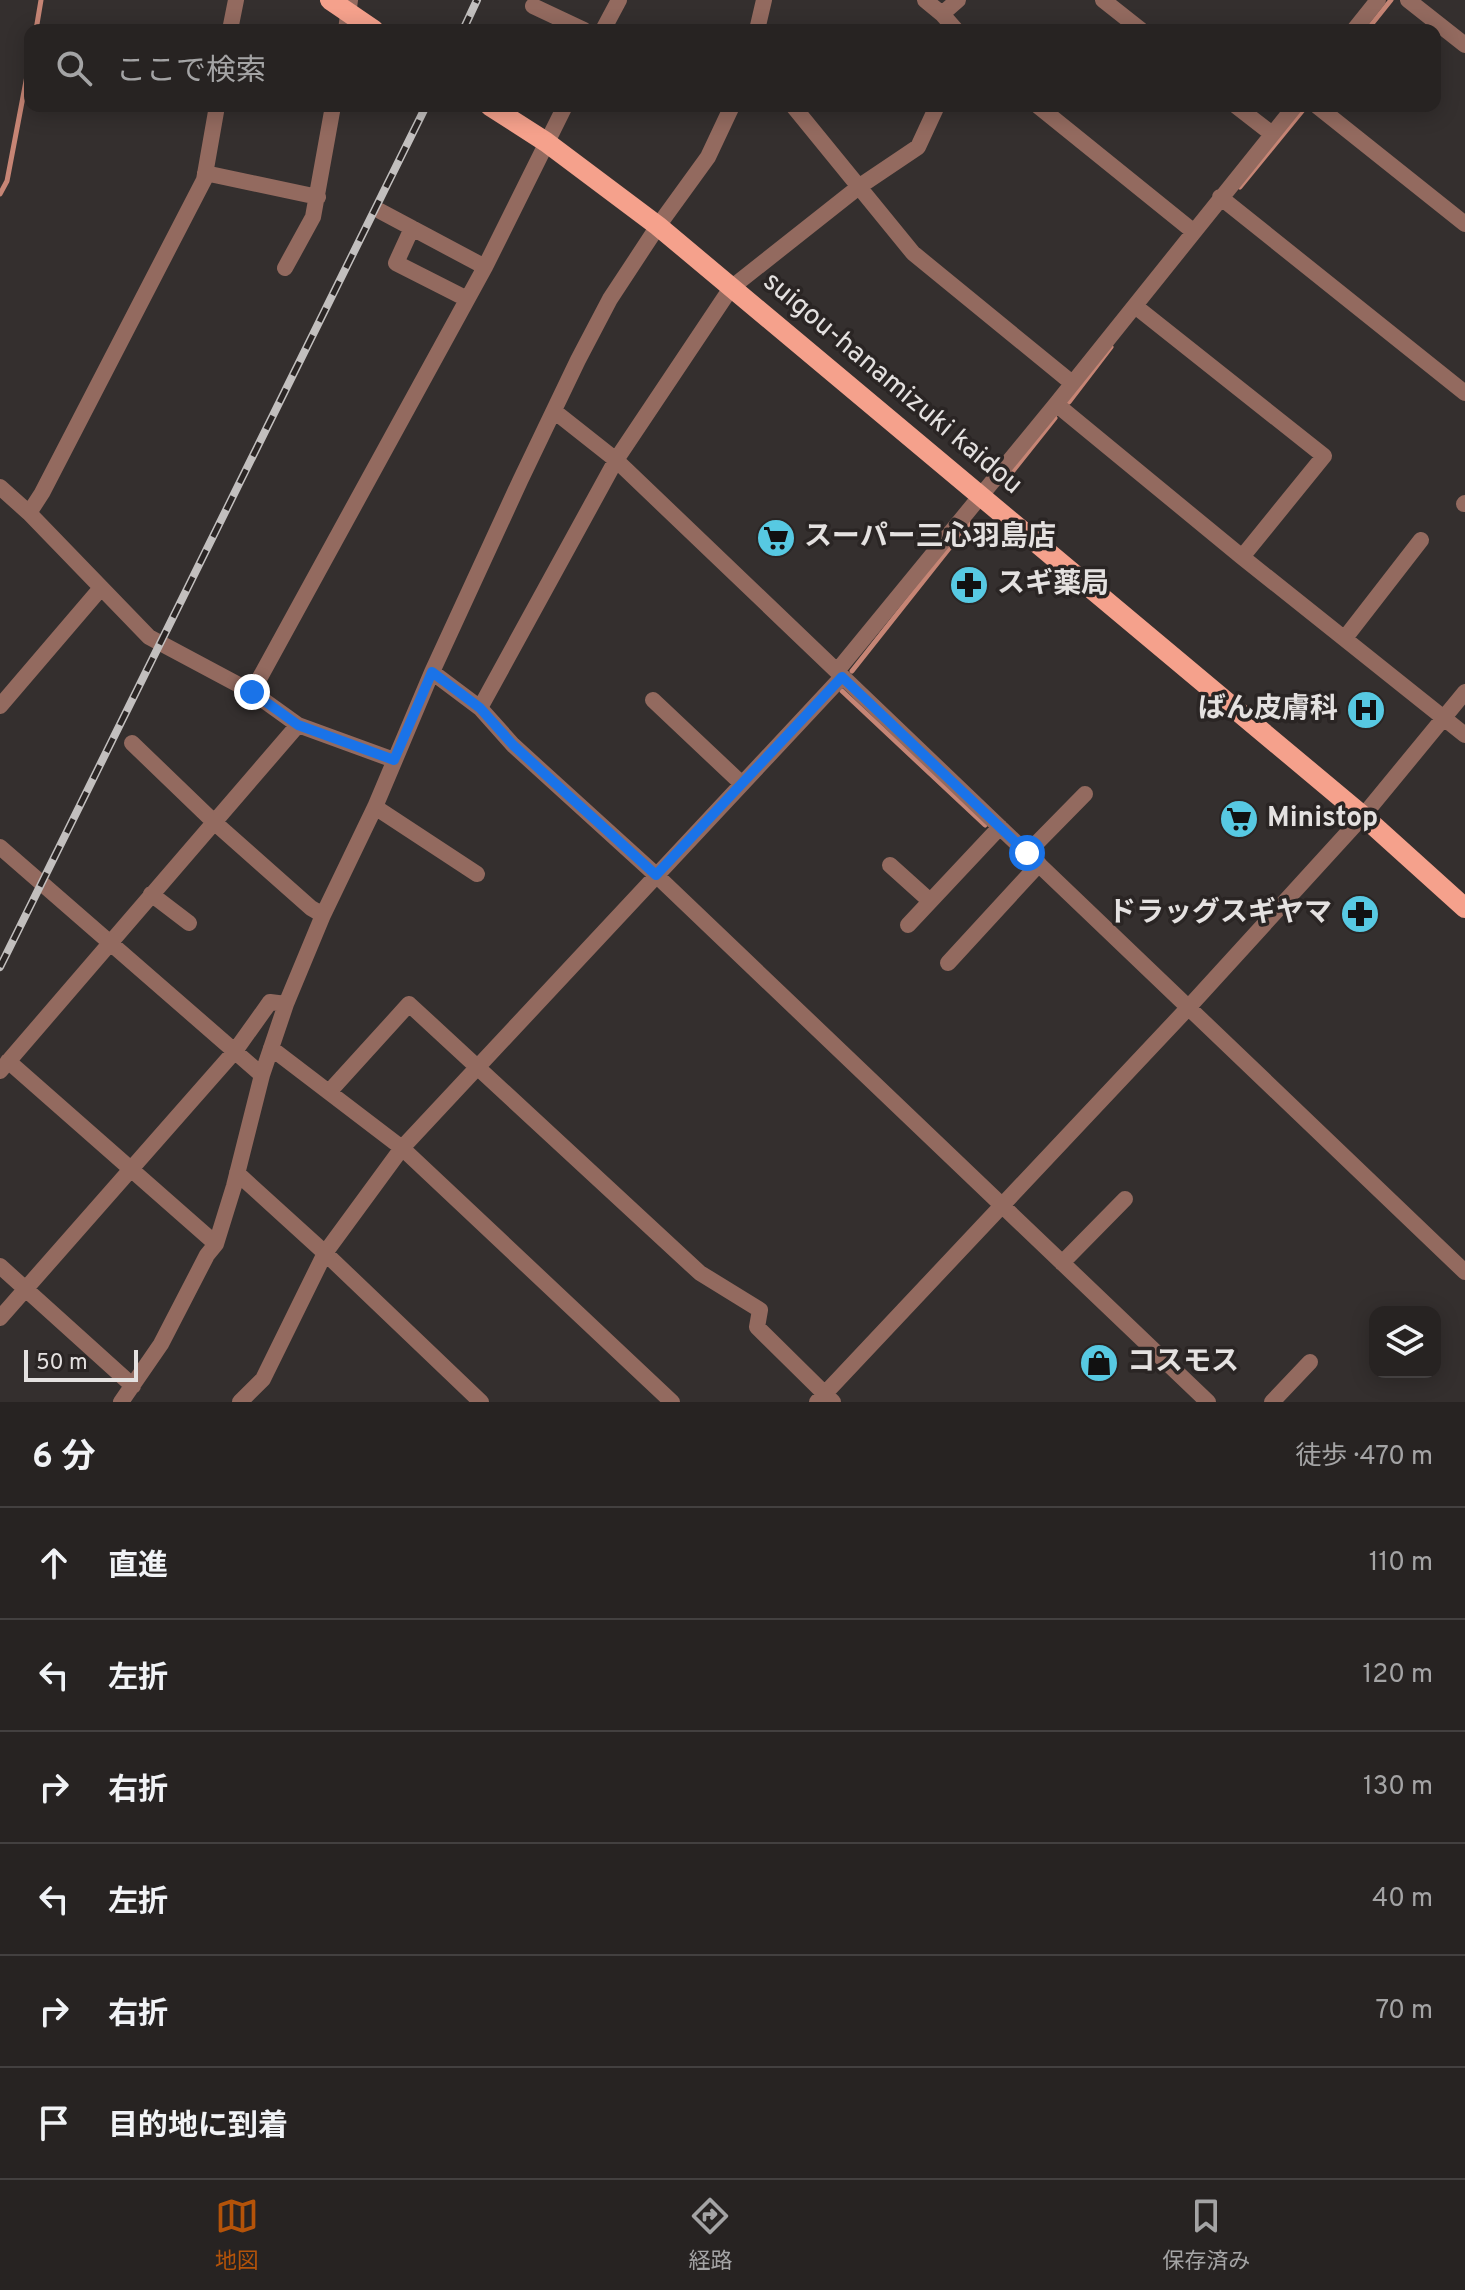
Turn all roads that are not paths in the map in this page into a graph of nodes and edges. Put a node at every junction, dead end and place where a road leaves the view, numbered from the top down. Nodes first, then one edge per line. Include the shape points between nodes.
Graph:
1 (236, 0) edge
2 (330, 0) edge
3 (619, 0) edge
4 (764, 0) edge
5 (925, 0) edge
6 (958, 0) edge
7 (1103, 0) edge
8 (1378, 0) edge
9 (1408, 0) edge
10 (533, 6) dead end
11 (348, 14) edge
12 (942, 14) junction
13 (231, 24) edge
14 (571, 24) edge
15 (606, 24) edge
16 (758, 24) edge
17 (951, 24) edge
18 (1133, 24) edge
19 (1359, 24) edge
20 (1438, 24) edge
21 (1441, 26) edge
22 (1465, 45) edge
23 (216, 112) edge
24 (332, 112) edge
25 (499, 112) edge
26 (562, 112) edge
27 (729, 112) edge
28 (798, 112) edge
29 (934, 112) edge
30 (1045, 112) edge
31 (1244, 112) edge
32 (1290, 112) edge
33 (1325, 112) edge
34 (1272, 134) junction
35 (546, 142) junction
36 (205, 173) junction
37 (860, 186) junction
38 (318, 197) junction
39 (1220, 197) junction
40 (380, 211) dead end
41 (1465, 224) edge
42 (658, 226) junction
43 (412, 228) junction
44 (1194, 232) junction
45 (485, 267) junction
46 (285, 268) dead end
47 (731, 288) junction
48 (467, 299) junction
49 (1135, 306) junction
50 (1072, 383) junction
51 (1465, 393) edge
52 (1056, 404) junction
53 (554, 411) junction
54 (616, 460) junction
55 (0, 487) edge
56 (981, 495) junction
57 (29, 513) junction
58 (1421, 540) dead end
59 (1242, 557) junction
60 (101, 588) junction
61 (1345, 638) junction
62 (432, 672) junction
63 (840, 674) junction
64 (252, 692) junction
65 (1465, 692) edge
66 (4, 695) edge
67 (653, 700) dead end
68 (480, 708) junction
69 (1444, 717) junction
70 (298, 725) junction
71 (1465, 735) edge
72 (132, 743) dead end
73 (394, 760) junction
74 (742, 784) junction
75 (1085, 794) dead end
76 (375, 807) junction
77 (1363, 816) junction
78 (214, 822) junction
79 (1000, 827) junction
80 (0, 847) edge
81 (1033, 859) junction
82 (890, 865) dead end
83 (477, 874) dead end
84 (656, 875) junction
85 (151, 894) junction
86 (930, 901) junction
87 (1465, 908) edge
88 (323, 915) junction
89 (189, 923) dead end
90 (908, 925) dead end
91 (110, 942) junction
92 (948, 963) dead end
93 (286, 1004) junction
94 (1187, 1009) junction
95 (271, 1048) junction
96 (235, 1051) junction
97 (4, 1066) edge
98 (477, 1066) junction
99 (262, 1075) junction
100 (329, 1092) junction
101 (402, 1148) junction
102 (130, 1169) junction
103 (237, 1173) junction
104 (1125, 1199) dead end
105 (1002, 1206) junction
106 (216, 1244) junction
107 (325, 1253) junction
108 (1062, 1263) junction
109 (0, 1266) edge
110 (1465, 1272) edge
111 (26, 1288) junction
112 (0, 1318) edge
113 (1310, 1362) dead end
114 (133, 1386) junction
115 (825, 1399) edge
116 (121, 1402) edge
117 (240, 1402) edge
118 (481, 1402) edge
119 (672, 1402) edge
120 (1208, 1402) edge
121 (1272, 1402) edge

1 - 13 street
2 - 11 main road
3 - 15 street
4 - 16 street
5 - 12 street
6 - 12 street
7 - 18 street
8 - 19 street
9 - 20 street
10 - 14 street
12 - 17 street
21 - 22 street
23 - 36 street
24 - 38 street
25 - 35 main road, suigou-hanamizuki kaidou
26 - 35 street
27 - 42 street via 708,157
28 - 37 street
29 - 37 street via 918,147
30 - 44 street
31 - 34 street
32 - 34 street
33 - 41 street
34 - 39 street
35 - 42 main road, suigou-hanamizuki kaidou
35 - 45 street
36 - 38 street
36 - 57 street
37 - 47 street
37 - 50 street via 913,253
38 - 46 street
39 - 44 street
39 - 51 street
40 - 43 street
42 - 47 main road, suigou-hanamizuki kaidou
42 - 53 street via 610,299
43 - 45 street
43 - 48 street via 396,263
44 - 49 street
45 - 48 street
47 - 54 street
47 - 56 main road, suigou-hanamizuki kaidou
48 - 64 street
49 - 50 street
49 - 59 street via 1324,456
50 - 52 street
52 - 56 street
52 - 59 street
53 - 54 street
53 - 62 street
54 - 63 street
54 - 68 street
55 - 57 street
56 - 63 street
56 - 77 main road, suigou-hanamizuki kaidou
57 - 60 street
58 - 61 street
59 - 61 street
60 - 64 street via 149,637
60 - 66 street
61 - 69 street
62 - 68 street
62 - 73 street
63 - 74 street
63 - 79 street
64 - 70 street
65 - 69 street
67 - 74 street
68 - 84 street via 513,745
69 - 71 street
69 - 77 street
70 - 73 street
70 - 78 street
72 - 78 street
73 - 76 street
74 - 84 street
75 - 81 street
76 - 83 street
76 - 88 street
77 - 87 main road, suigou-hanamizuki kaidou
77 - 94 street
78 - 85 street
78 - 88 street
79 - 81 street
79 - 86 street
80 - 91 street
81 - 92 street
81 - 94 street
82 - 86 street
84 - 98 street
84 - 105 street
85 - 89 street
85 - 91 street
86 - 90 street
88 - 93 street
91 - 96 street
91 - 97 street
93 - 95 street
93 - 96 street via 270,1002
94 - 105 street
94 - 110 street
95 - 99 street
95 - 100 street
96 - 99 street
96 - 102 street
97 - 102 street
98 - 100 street via 409,1004
98 - 101 street
98 - 115 street via 700,1273 760,1310 757,1327
99 - 103 street
100 - 101 street
101 - 107 street
101 - 119 street
102 - 106 street
102 - 111 street
103 - 106 street
103 - 107 street
104 - 108 street
105 - 108 street
105 - 115 street
106 - 114 street
107 - 117 street via 263,1379
107 - 118 street
108 - 120 street
109 - 111 street
111 - 112 street
111 - 114 street
113 - 121 street
114 - 116 street

